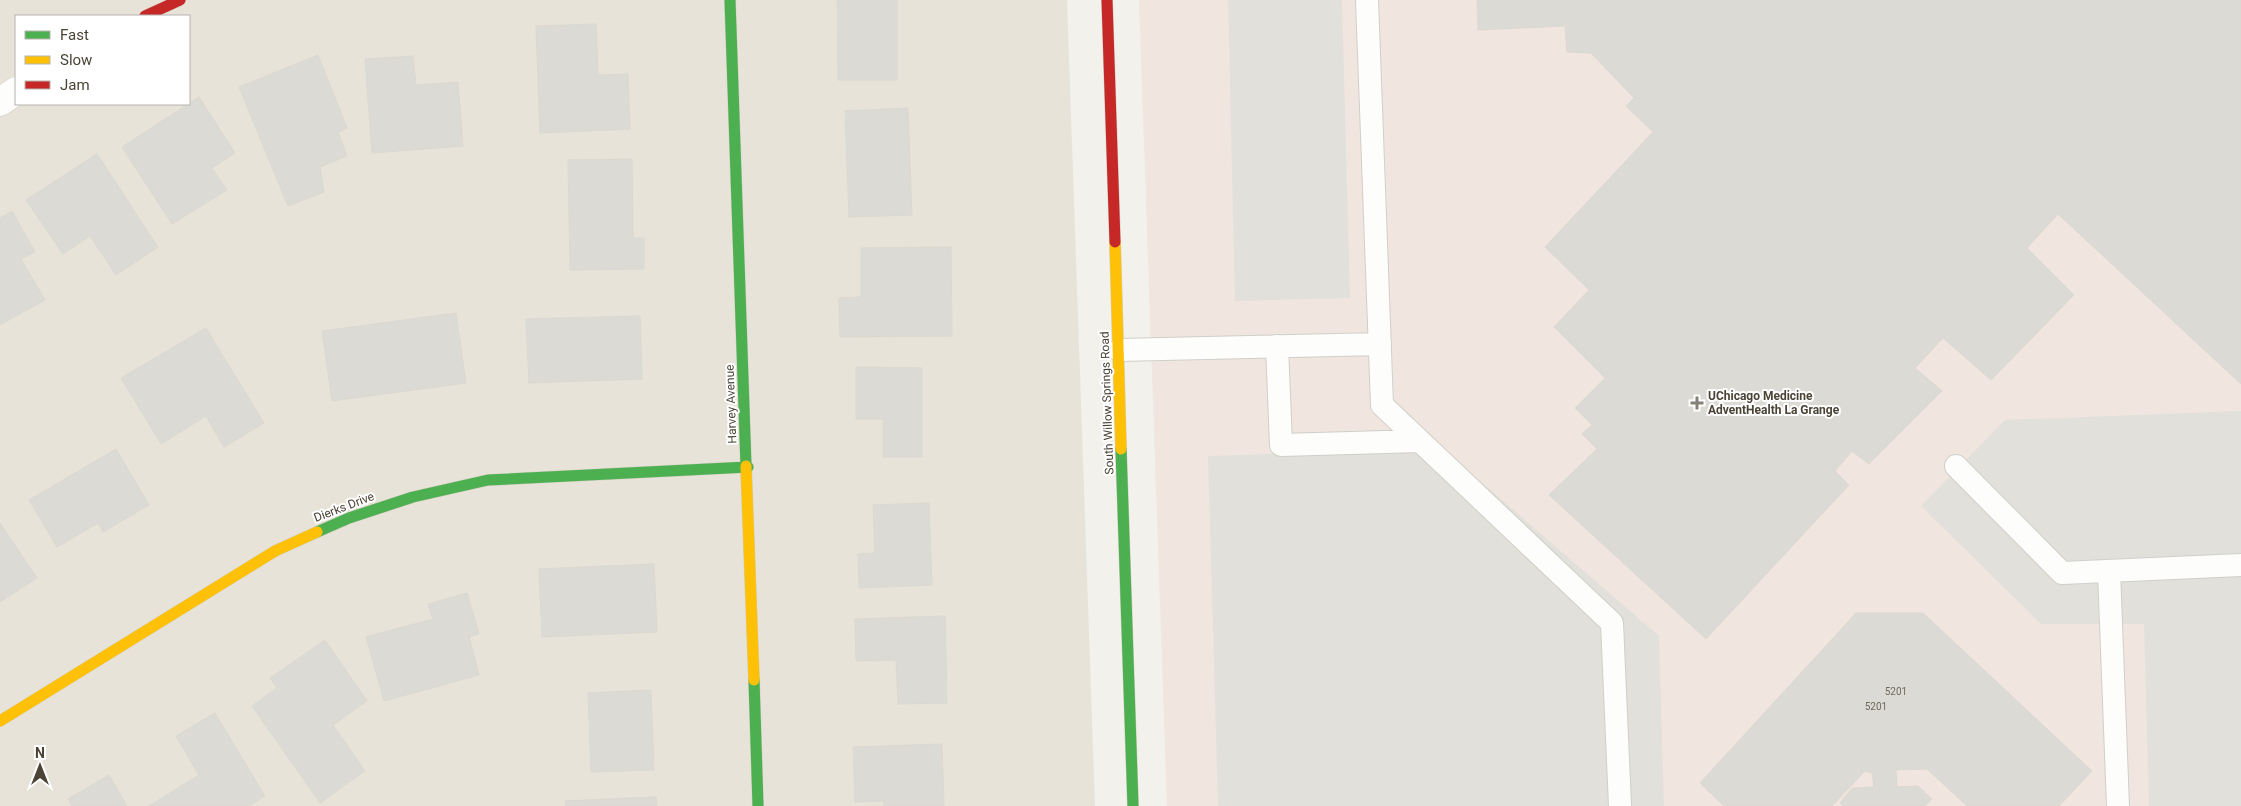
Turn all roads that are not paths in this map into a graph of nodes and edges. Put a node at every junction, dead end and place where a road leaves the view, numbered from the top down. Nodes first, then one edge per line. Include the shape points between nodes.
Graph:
1 (180, 0) edge
2 (730, 0) edge
3 (1107, 0) edge
4 (1367, 0) edge
5 (147, 15) edge
6 (15, 92) edge
7 (0, 102) edge
8 (1380, 344) junction
9 (1277, 346) junction
10 (1119, 350) junction
11 (1420, 441) junction
12 (1956, 466) dead end
13 (748, 467) junction
14 (2241, 565) edge
15 (2109, 571) junction
16 (0, 722) edge
17 (758, 806) edge
18 (1134, 806) edge
19 (1620, 806) edge
20 (2118, 806) edge

1 - 5 street
2 - 13 street, Harvey Avenue
3 - 10 street, South Willow Springs Road
4 - 8 lane
6 - 7 street
8 - 9 lane
8 - 11 lane via 1382,404
9 - 10 lane
9 - 11 lane via 1281,445
10 - 18 street, South Willow Springs Road
11 - 19 lane via 1612,623
12 - 15 lane via 2062,573
13 - 16 street, Dierks Drive via 488,480 412,497 349,518 275,551
13 - 17 street, Harvey Avenue
14 - 15 lane
15 - 20 lane

